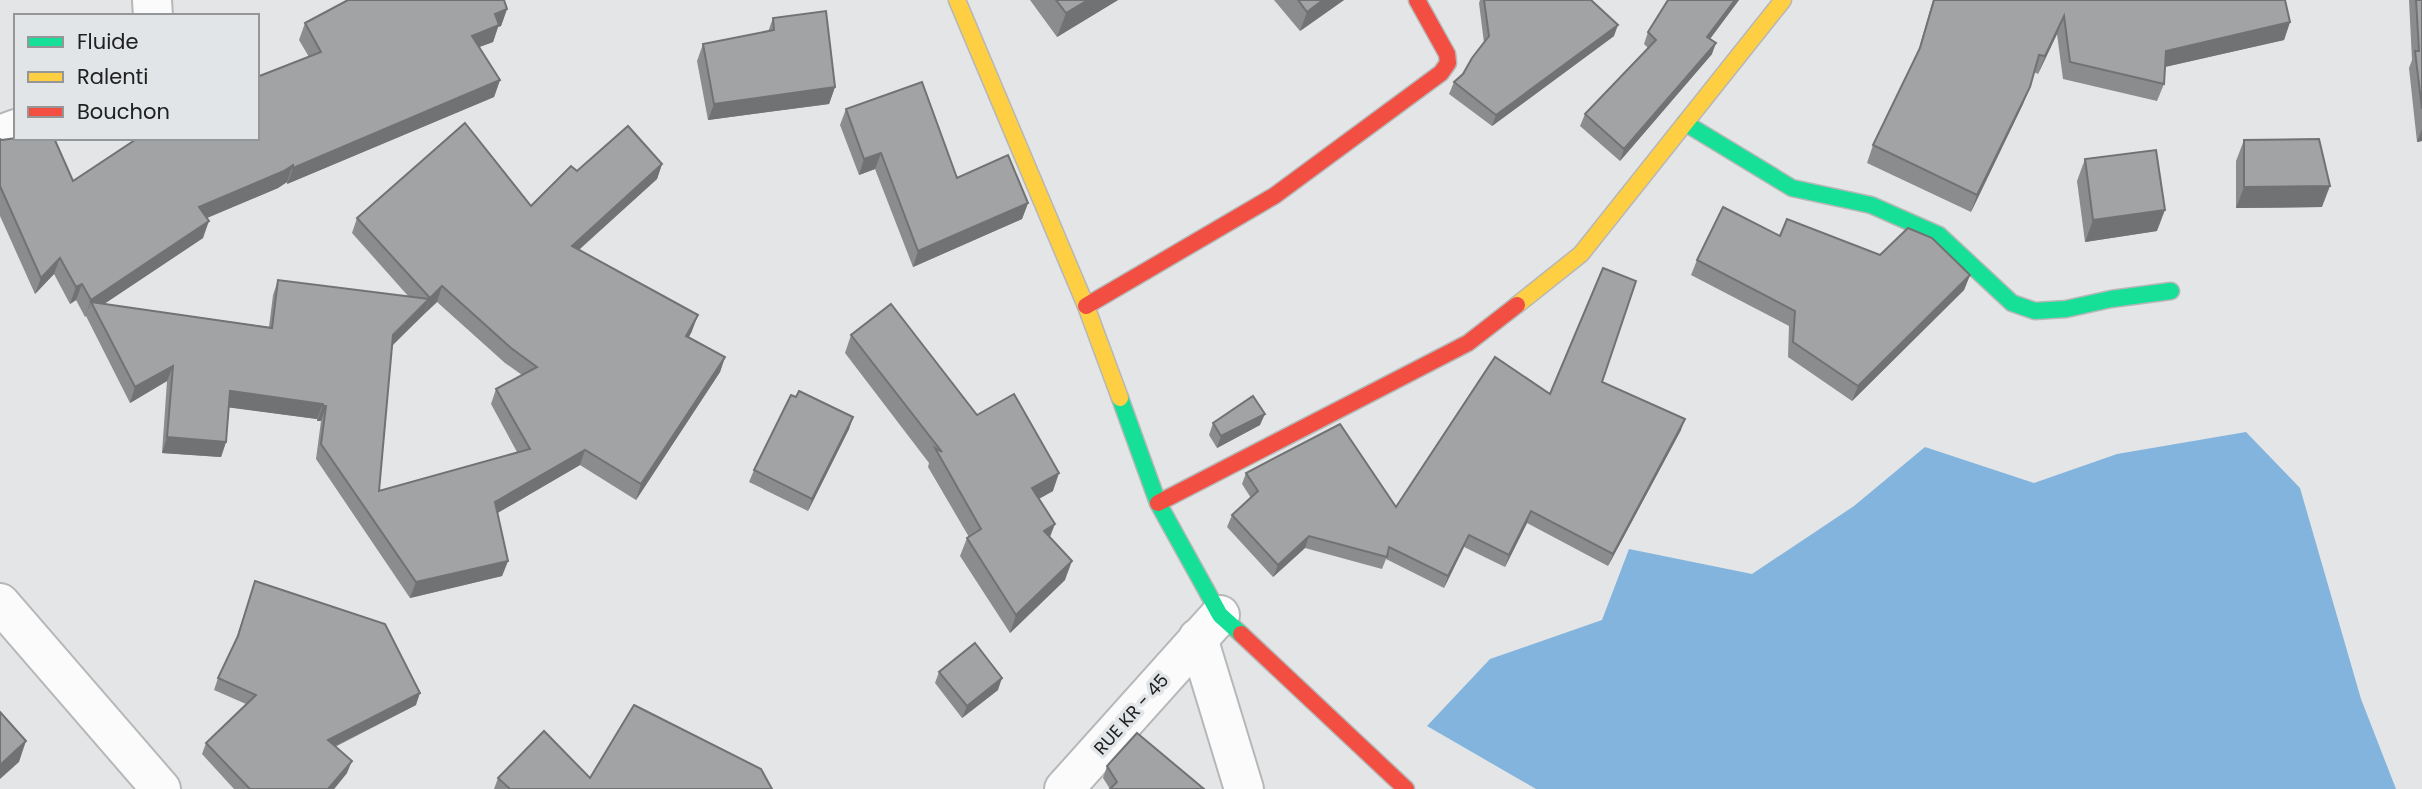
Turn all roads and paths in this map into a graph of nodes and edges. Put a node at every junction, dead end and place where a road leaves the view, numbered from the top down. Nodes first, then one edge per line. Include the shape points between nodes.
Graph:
1 (957, 0) edge
2 (1417, 0) edge
3 (1783, 0) edge
4 (1685, 123) junction
5 (2171, 291) dead end
6 (1086, 306) junction
7 (1158, 503) junction
8 (0, 603) edge
9 (1209, 627) junction
10 (161, 789) edge
11 (1064, 789) edge
12 (1244, 789) edge
13 (1406, 789) edge

1 - 6 street
2 - 6 street via 1447,54 1448,63 1441,73 1274,196
3 - 4 street
4 - 5 street via 1792,188 1871,205 1939,235 2012,303 2035,311
4 - 7 street via 1581,254 1468,343
6 - 7 street
7 - 9 street
8 - 10 street
9 - 11 street, RUE KR - 45
9 - 12 street
9 - 13 street

